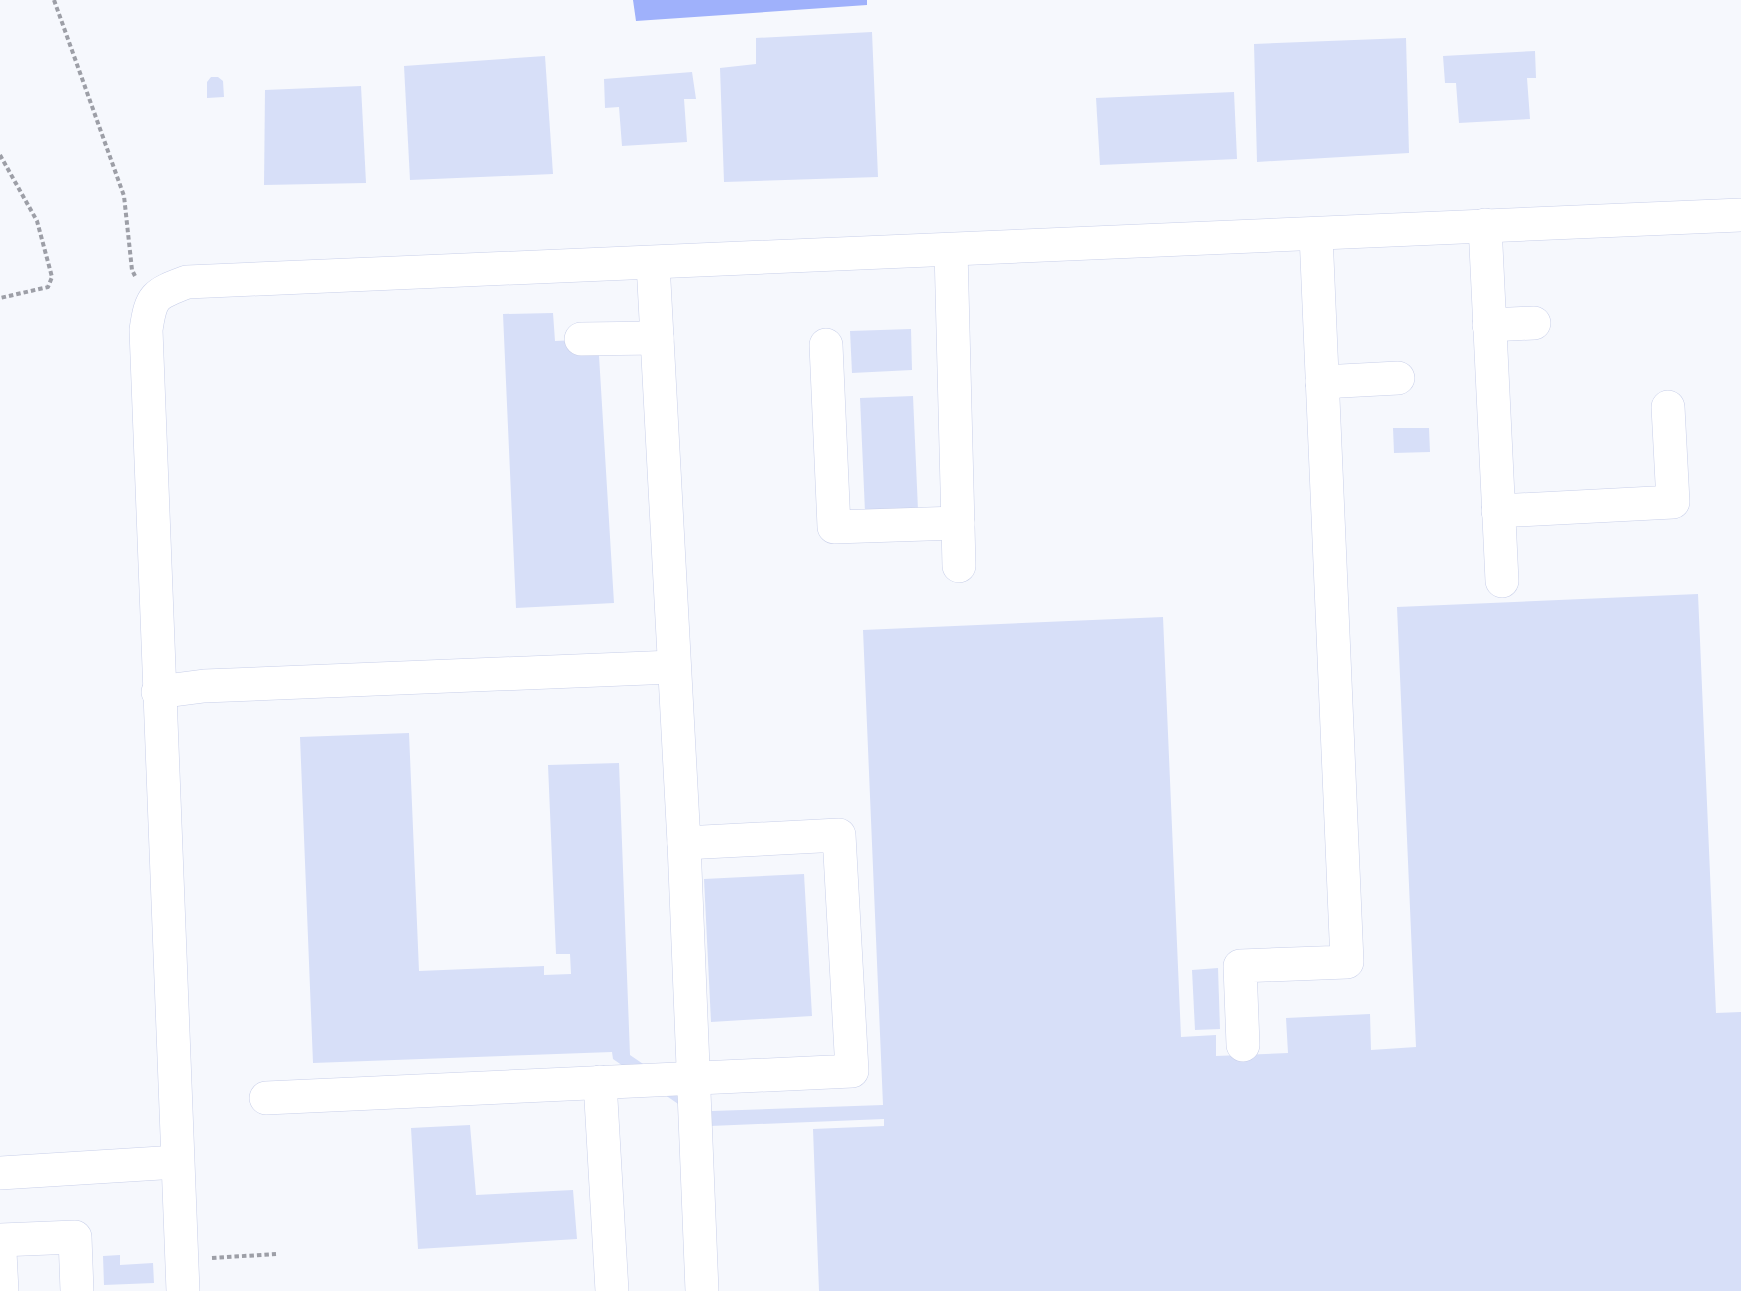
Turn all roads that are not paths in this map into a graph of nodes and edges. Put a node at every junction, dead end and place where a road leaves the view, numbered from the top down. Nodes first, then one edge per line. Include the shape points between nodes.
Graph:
1 (1741, 215) edge
2 (1485, 225) junction
3 (1316, 234) junction
4 (951, 250) junction
5 (653, 263) junction
6 (1534, 323) dead end
7 (1489, 325) junction
8 (657, 338) junction
9 (581, 339) dead end
10 (826, 345) dead end
11 (1398, 378) dead end
12 (1322, 381) junction
13 (1668, 407) dead end
14 (1498, 511) junction
15 (958, 523) junction
16 (959, 566) dead end
17 (1502, 580) dead end
18 (674, 667) junction
19 (158, 692) junction
20 (684, 843) junction
21 (1243, 1045) dead end
22 (694, 1077) junction
23 (600, 1082) junction
24 (266, 1098) dead end
25 (177, 1162) junction
26 (0, 1173) edge
27 (0, 1240) edge
28 (0, 1252) edge
29 (2, 1291) edge
30 (77, 1291) edge
31 (183, 1291) edge
32 (612, 1291) edge
33 (702, 1291) edge

1 - 2 lane
2 - 3 lane
2 - 7 lane
3 - 4 lane
3 - 12 lane
4 - 5 lane
4 - 15 lane
5 - 8 lane
5 - 19 lane via 187,282 160,292 149,307 146,330
6 - 7 lane
7 - 14 lane
8 - 9 lane
8 - 18 lane
10 - 15 lane via 834,527
11 - 12 lane
12 - 21 lane via 1347,962 1240,966
13 - 14 lane via 1673,502
14 - 17 lane
15 - 16 lane
18 - 19 lane via 204,686
18 - 20 lane
19 - 25 lane
20 - 22 lane
20 - 22 lane via 839,835 852,1071
22 - 23 lane
22 - 33 lane
23 - 24 lane
23 - 32 lane
25 - 26 lane
25 - 31 lane
27 - 30 lane via 75,1237
28 - 29 lane

